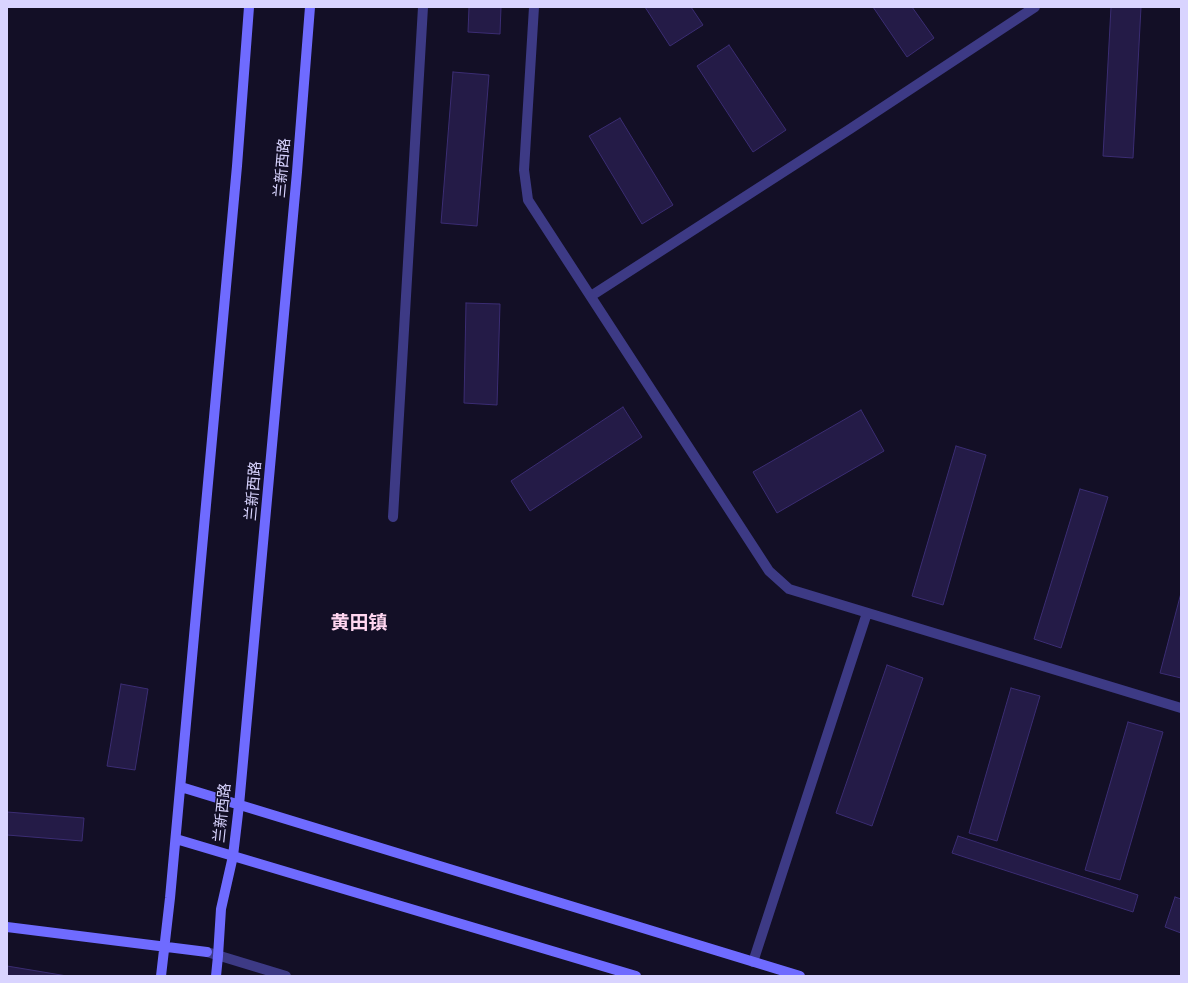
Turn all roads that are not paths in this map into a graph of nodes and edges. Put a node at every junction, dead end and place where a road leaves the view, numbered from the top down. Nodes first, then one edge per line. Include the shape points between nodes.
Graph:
1 (249, 7) edge
2 (310, 7) edge
3 (423, 7) edge
4 (534, 7) edge
5 (1034, 7) edge
6 (591, 296) junction
7 (393, 517) dead end
8 (867, 613) junction
9 (1181, 708) edge
10 (180, 787) junction
11 (239, 805) junction
12 (176, 839) junction
13 (233, 856) junction
14 (7, 927) edge
15 (165, 947) junction
16 (206, 952) joint
17 (218, 956) junction
18 (753, 962) junction
19 (161, 976) edge
20 (216, 976) edge
21 (286, 976) edge
22 (636, 976) edge
23 (800, 976) edge

1 - 10 main road
2 - 11 main road, 兰新西路 via 296,188
3 - 7 street
4 - 6 street via 524,170 528,200
5 - 6 street
6 - 8 street via 769,571 790,589
8 - 9 street
8 - 18 street
10 - 11 main road
10 - 12 main road
11 - 13 main road, 兰新西路
11 - 18 main road
12 - 13 main road
12 - 15 main road
13 - 17 main road, 兰新西路 via 221,909
13 - 22 main road
14 - 15 main road
15 - 16 main road
15 - 19 main road
16 - 17 street
17 - 20 main road, 兰新西路
17 - 21 street
18 - 23 main road

